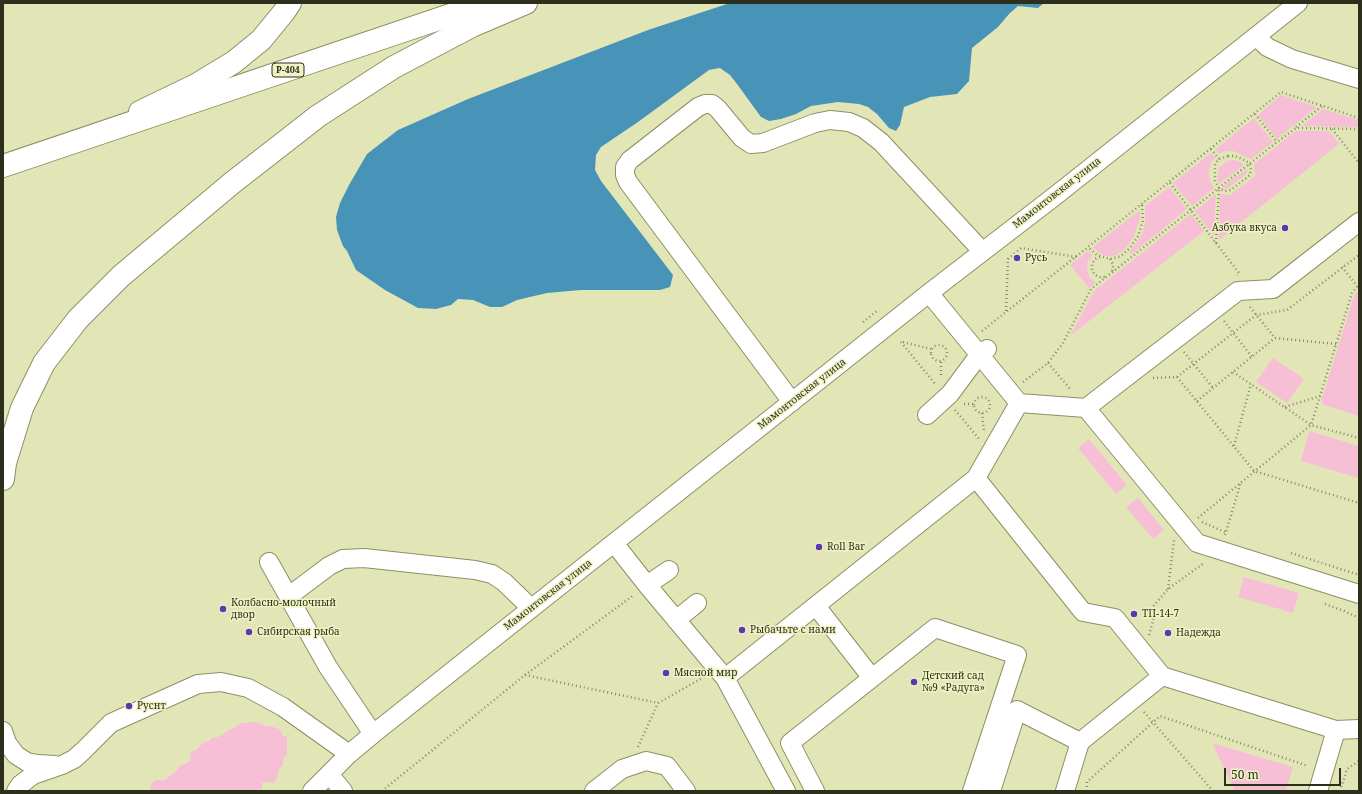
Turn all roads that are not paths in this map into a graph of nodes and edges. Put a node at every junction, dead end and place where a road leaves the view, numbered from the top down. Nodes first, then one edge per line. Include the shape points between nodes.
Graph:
1 (290, 3) edge
2 (486, 3) edge
3 (526, 3) edge
4 (1298, 3) edge
5 (1256, 36) junction
6 (1359, 79) edge
7 (90, 136) junction
8 (3, 166) edge
9 (1359, 222) edge
10 (982, 251) junction
11 (929, 293) junction
12 (978, 348) junction
13 (1014, 397) junction
14 (792, 402) junction
15 (1086, 408) junction
16 (927, 415) dead end
17 (976, 478) junction
18 (3, 479) edge
19 (614, 543) junction
20 (269, 562) dead end
21 (669, 570) dead end
22 (647, 585) junction
23 (1359, 594) edge
24 (288, 596) junction
25 (697, 603) dead end
26 (816, 606) junction
27 (531, 608) junction
28 (676, 620) junction
29 (1162, 676) junction
30 (726, 678) junction
31 (872, 678) junction
32 (1359, 729) edge
33 (1336, 730) junction
34 (3, 732) edge
35 (373, 734) junction
36 (1080, 742) junction
37 (349, 754) junction
38 (62, 765) junction
39 (329, 774) junction
40 (16, 791) edge
41 (312, 791) edge
42 (343, 791) edge
43 (594, 791) edge
44 (686, 791) edge
45 (786, 791) edge
46 (815, 791) edge
47 (972, 791) edge
48 (991, 791) edge
49 (1065, 791) edge
50 (1318, 791) edge

1 - 7 main road via 261,40 234,62 196,85
2 - 7 main road, Р-404
3 - 18 main road via 472,26 394,66 318,116 232,183 121,276 78,319 44,363 22,408 5,463
4 - 5 street, Мамонтовская улица
5 - 6 street via 1267,47 1292,59
5 - 10 street, Мамонтовская улица
7 - 8 main road, Р-404
9 - 15 street via 1273,289 1238,291
10 - 11 street, Мамонтовская улица
10 - 14 street via 881,142 863,128 849,122 830,120 815,123 763,144 751,144 742,138 718,109 712,104 705,104 630,160 625,167 628,182
11 - 12 street
11 - 14 street, Мамонтовская улица
12 - 13 street
12 - 16 street via 950,394
13 - 15 street
13 - 17 street
14 - 19 street, Мамонтовская улица
15 - 23 street via 1197,543
17 - 26 street
17 - 29 street via 1083,612 1115,618
19 - 22 street
19 - 27 street, Мамонтовская улица
20 - 24 street
21 - 22 street
22 - 28 street
24 - 27 street via 328,566 343,559 364,558 492,574
24 - 35 street via 328,667
25 - 28 street
26 - 30 street
26 - 31 street
27 - 35 street, Мамонтовская улица
28 - 30 street
29 - 33 street
29 - 36 street
30 - 45 street
31 - 46 street via 790,743
31 - 47 street via 935,628 1017,655
32 - 33 street
33 - 50 street
34 - 38 street via 7,743 16,754 28,762
35 - 37 street, Мамонтовская улица
36 - 48 street via 1017,710
36 - 49 street
37 - 38 street via 283,707 248,688 221,682 198,684 112,723 84,751
37 - 39 street, Мамонтовская улица
38 - 40 street via 33,775
39 - 41 street, Мамонтовская улица
39 - 42 street
43 - 44 street via 622,769 646,761 667,766

